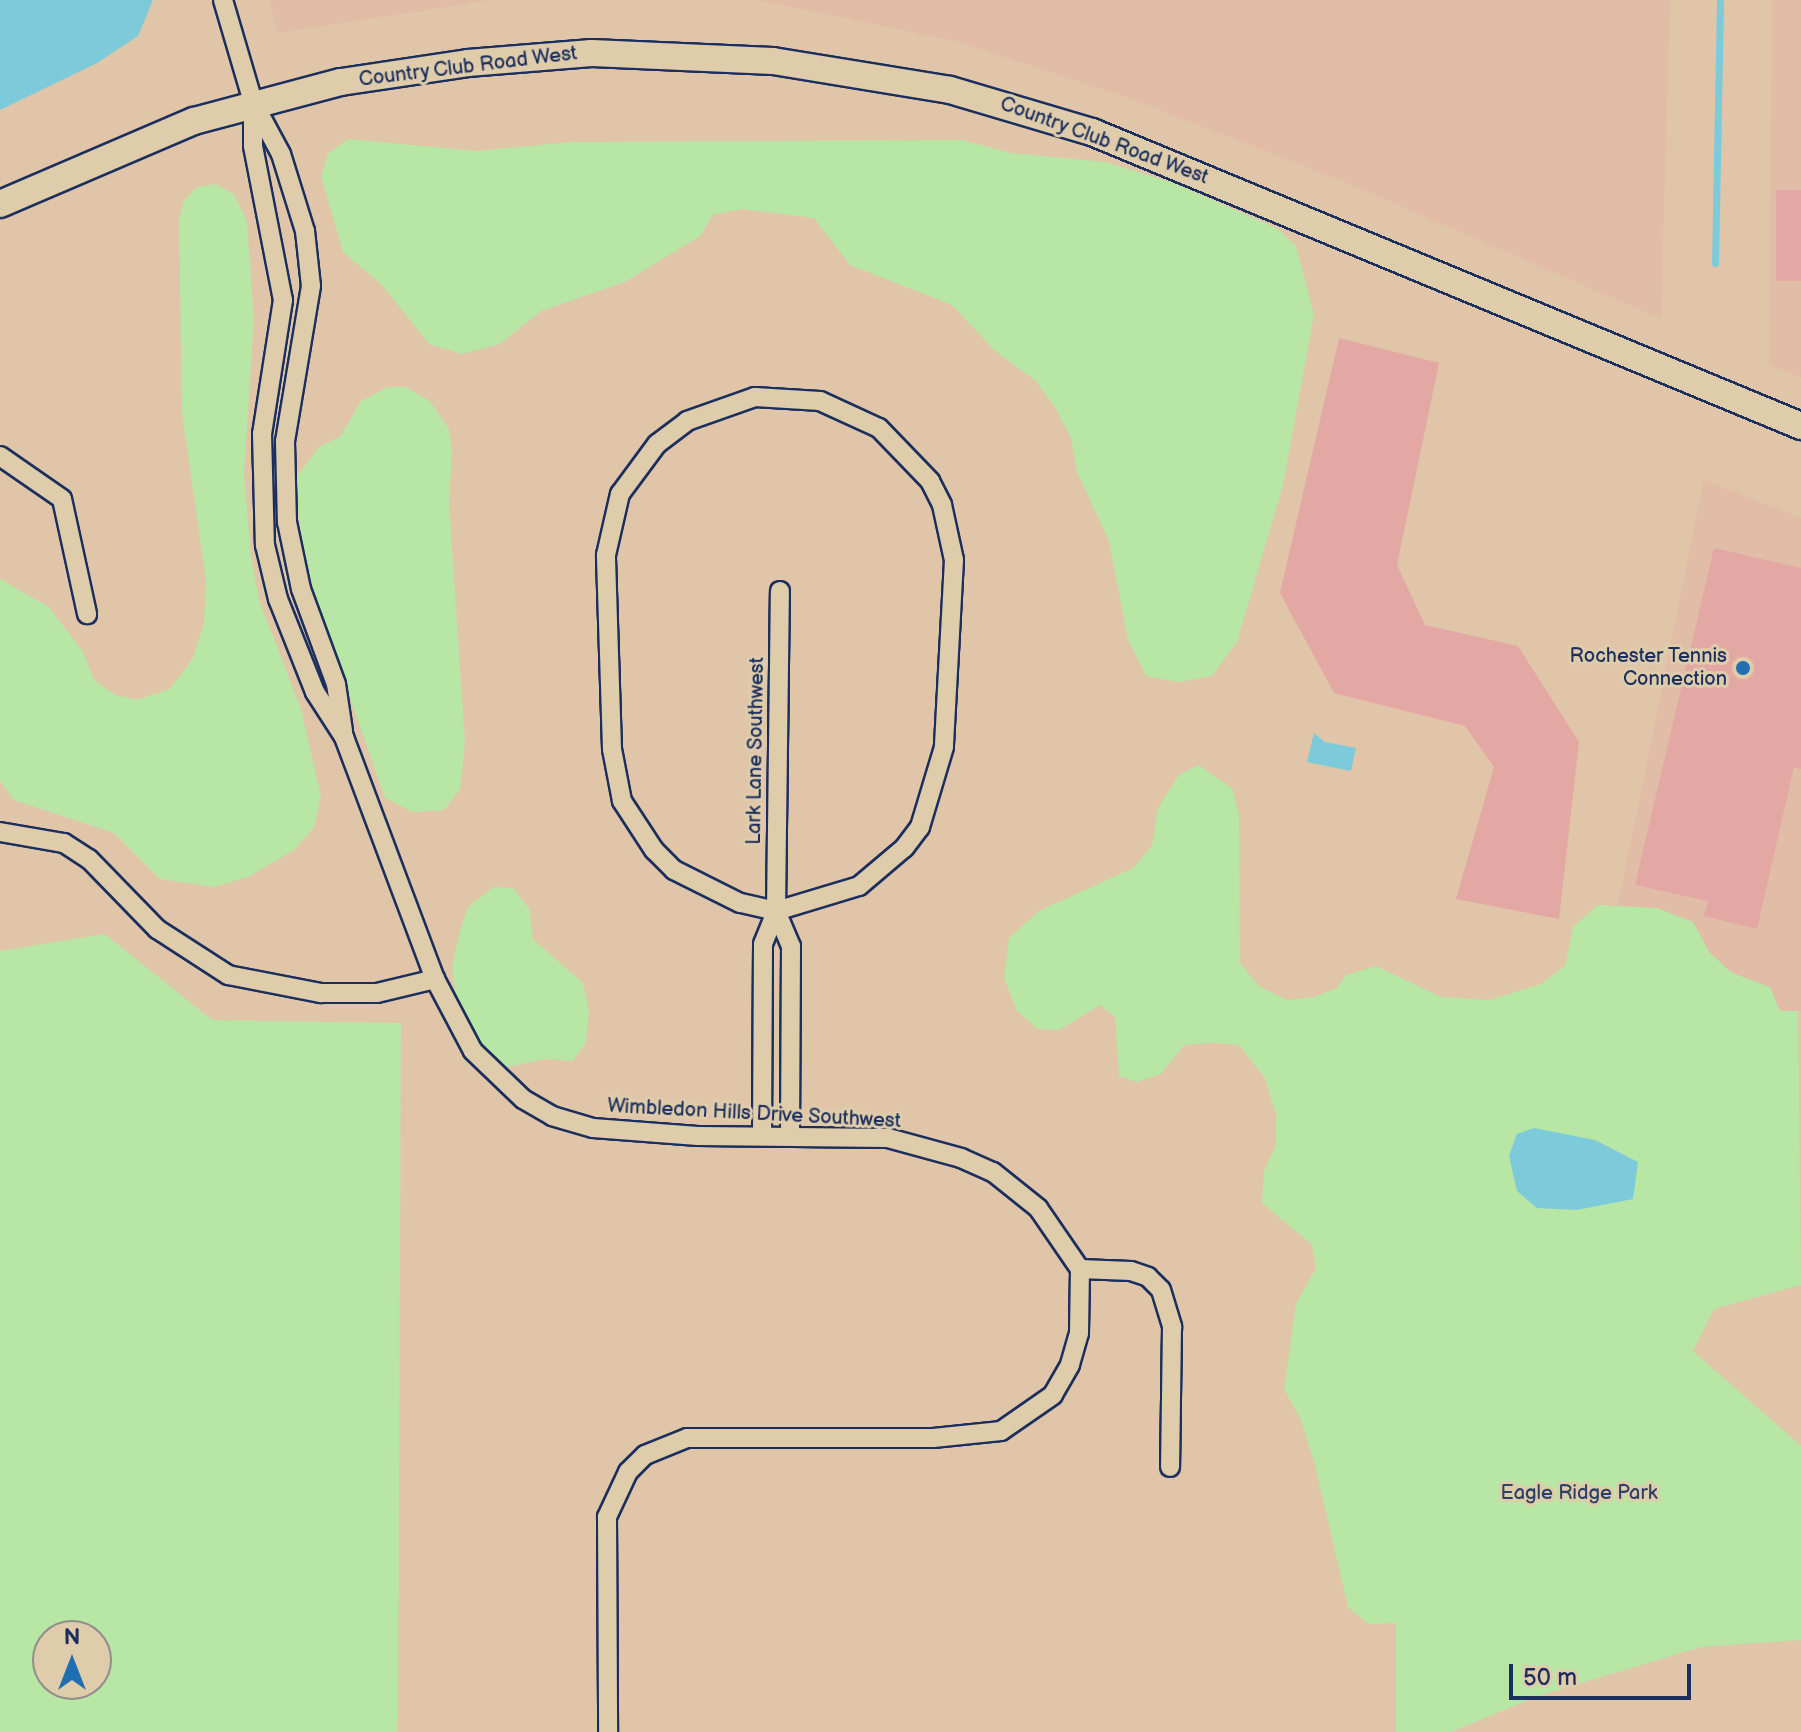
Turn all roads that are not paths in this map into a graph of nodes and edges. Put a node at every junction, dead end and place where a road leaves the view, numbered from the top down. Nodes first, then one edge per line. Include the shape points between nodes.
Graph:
1 (223, 0) edge
2 (253, 102) junction
3 (0, 204) edge
4 (1801, 426) edge
5 (0, 456) edge
6 (780, 591) dead end
7 (87, 614) dead end
8 (344, 737) junction
9 (0, 832) edge
10 (776, 911) junction
11 (435, 979) junction
12 (790, 1135) junction
13 (762, 1136) junction
14 (1080, 1269) junction
15 (1170, 1467) dead end
16 (608, 1732) edge

1 - 2 street
2 - 3 main road, Country Club Road West via 131,144
2 - 4 main road, Country Club Road West via 405,72 592,53 709,55 834,68 974,96 1092,132
2 - 8 street, Wimbledon Hills Drive Southwest via 290,181 309,258 309,315 285,442 287,522 304,600 336,684
2 - 8 street, Wimbledon Hills Drive Southwest via 253,146 283,282 262,434 265,545 278,599 315,692
5 - 7 street via 62,499
6 - 10 street, Lark Lane Southwest
8 - 11 street, Wimbledon Hills Drive Southwest
9 - 11 street via 64,843 89,859 157,929 228,975 321,993 377,993
10 - 10 street via 859,886 920,827 944,747 954,560 942,505 914,459 858,416 787,397 721,405 657,444 620,494 606,555 612,749 622,801 674,870 740,903
10 - 12 street, Lark Lane Southwest via 791,946
10 - 13 street, Lark Lane Southwest via 763,944
11 - 13 street, Wimbledon Hills Drive Southwest via 473,1051 523,1099 552,1116 636,1133
12 - 13 street, Wimbledon Hills Drive Southwest
12 - 14 street, Wimbledon Hills Drive Southwest via 888,1138 993,1172 1057,1228
14 - 15 street via 1131,1271 1148,1277 1161,1290 1172,1327
14 - 16 street via 1079,1333 1070,1365 1053,1395 1001,1431 933,1438 687,1438 645,1455 628,1472 607,1517

